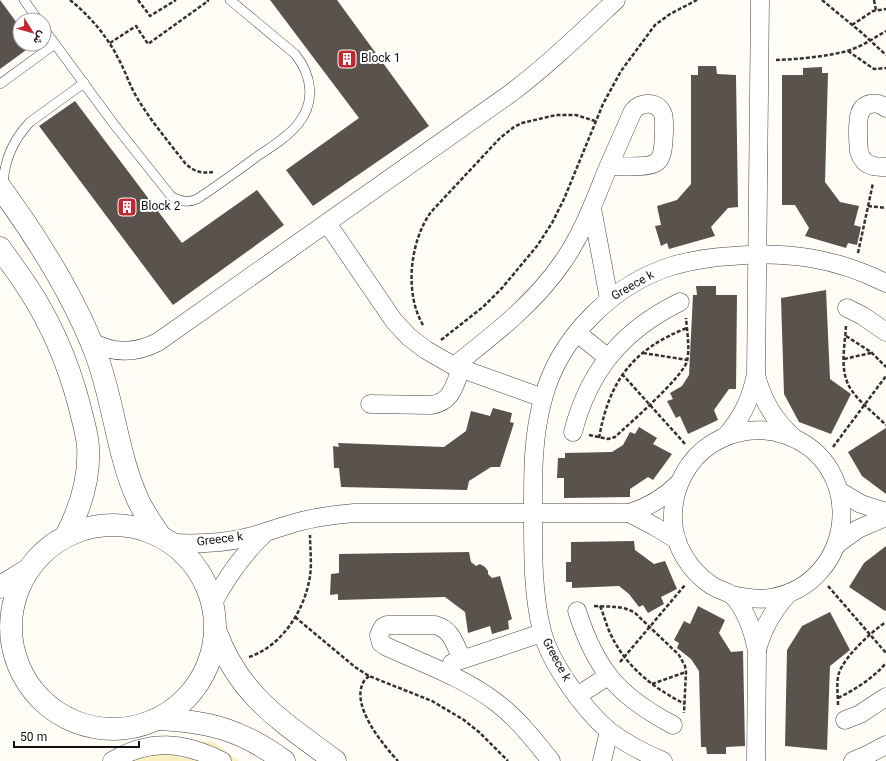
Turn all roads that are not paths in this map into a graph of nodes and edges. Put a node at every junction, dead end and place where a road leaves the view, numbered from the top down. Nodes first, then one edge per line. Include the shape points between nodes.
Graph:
1 (24, 0) edge
2 (230, 0) edge
3 (616, 0) edge
4 (760, 0) edge
5 (32, 12) edge
6 (52, 40) edge
7 (55, 44) junction
8 (84, 82) junction
9 (0, 84) edge
10 (886, 108) edge
11 (609, 166) dead end
12 (881, 167) edge
13 (1, 188) edge
14 (592, 208) junction
15 (327, 223) junction
16 (0, 248) edge
17 (757, 254) junction
18 (886, 283) edge
19 (609, 300) junction
20 (680, 302) road end
21 (847, 308) road end
22 (886, 332) edge
23 (577, 333) junction
24 (90, 341) junction
25 (607, 357) junction
26 (458, 368) junction
27 (756, 374) junction
28 (543, 398) junction
29 (370, 404) dead end
30 (573, 432) road end
31 (725, 436) junction
32 (795, 438) junction
33 (679, 483) junction
34 (839, 491) junction
35 (886, 512) edge
36 (533, 513) junction
37 (629, 513) junction
38 (886, 517) edge
39 (265, 532) junction
40 (66, 536) junction
41 (167, 540) junction
42 (677, 540) junction
43 (836, 545) junction
44 (28, 570) junction
45 (0, 587) edge
46 (789, 593) junction
47 (732, 595) junction
48 (213, 603) junction
49 (577, 611) road end
50 (216, 632) junction
51 (542, 633) junction
52 (757, 651) junction
53 (462, 659) junction
54 (0, 660) edge
55 (434, 668) junction
56 (23, 675) junction
57 (608, 676) junction
58 (577, 696) junction
59 (886, 697) edge
60 (157, 719) junction
61 (846, 720) road end
62 (673, 725) road end
63 (609, 731) junction
64 (886, 745) edge
65 (112, 761) edge
66 (222, 761) edge
67 (284, 761) edge
68 (335, 761) edge
69 (551, 761) edge
70 (602, 761) edge
71 (663, 761) edge
72 (756, 761) edge
73 (853, 761) edge

1 - 5 lane
2 - 8 lane via 301,61 309,79 310,98 303,117 291,132 198,200 186,202 171,196
3 - 15 street via 538,73
4 - 17 street
6 - 7 lane
7 - 8 lane
7 - 9 lane
8 - 13 lane via 30,122 20,134 11,147 6,161
10 - 12 street via 877,104 867,106 859,119 859,152 870,165
11 - 14 street
13 - 24 street via 51,262
14 - 19 street
14 - 26 street via 562,264 521,311
15 - 24 street via 149,347 119,352
15 - 26 street via 394,321 409,337 434,343
16 - 40 street via 28,288 55,338 66,364 83,421 88,446 88,464 74,520
17 - 18 street, Greece k via 805,256 836,263
17 - 19 street, Greece k via 697,260 674,266 629,286
17 - 27 street
19 - 23 street, Greece k
20 - 25 street via 658,313 633,331
21 - 22 street
23 - 25 street
23 - 28 street, Greece k via 558,363
24 - 41 street via 105,382 130,482 148,519
25 - 30 street via 583,400
26 - 28 street
26 - 29 street via 449,396 438,404
27 - 31 street via 746,408
27 - 32 street via 769,410
28 - 36 street, Greece k via 535,444
31 - 32 street via 742,431 760,430 778,432
31 - 33 street via 696,457
32 - 34 street via 823,460 833,475
33 - 37 street, Greece k via 657,502
33 - 42 street via 673,521
34 - 35 street via 861,504
34 - 43 street via 841,528
36 - 37 street, Greece k
36 - 39 street, Greece k via 354,513 310,519
36 - 51 street, Greece k via 533,564
37 - 42 street, Greece k
38 - 43 street via 858,529
39 - 41 street, Greece k via 220,543 196,544
39 - 48 street, Greece k via 235,565
40 - 41 street via 89,528 113,524 138,527
40 - 44 street via 51,546
41 - 48 street via 185,553 197,568 207,585
42 - 47 street via 695,572 712,586
43 - 46 street via 818,574
44 - 45 street
44 - 56 street via 16,595 11,622 13,650
46 - 47 street via 751,599
46 - 52 street via 771,614
47 - 52 street via 749,621
48 - 50 street
49 - 57 street via 592,650
50 - 60 street via 210,659 198,684 180,704
50 - 68 street via 227,659 259,702
51 - 53 street
51 - 58 street, Greece k via 559,669
52 - 72 street
53 - 55 street
53 - 55 street via 450,633 441,626 387,625 380,630 379,639 385,646
54 - 56 street
55 - 69 street via 498,703
56 - 60 street via 38,696 57,713 74,722 93,728 113,729 133,727
57 - 58 street
57 - 62 street via 636,703
58 - 63 street, Greece k
59 - 61 street
60 - 67 street via 200,722 221,727 260,744
63 - 70 street
63 - 71 street, Greece k
64 - 73 street
65 - 66 street via 133,750 159,745 186,747

